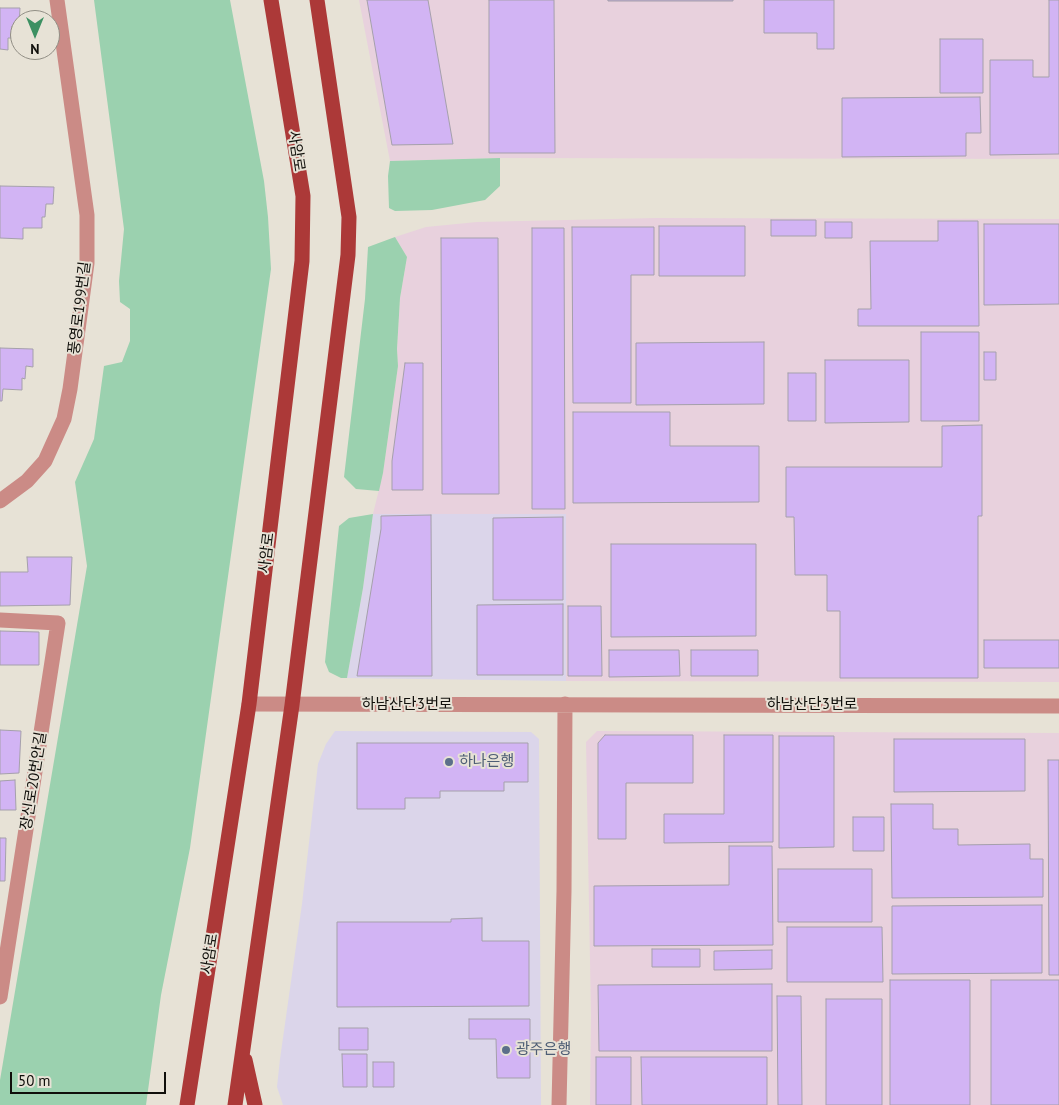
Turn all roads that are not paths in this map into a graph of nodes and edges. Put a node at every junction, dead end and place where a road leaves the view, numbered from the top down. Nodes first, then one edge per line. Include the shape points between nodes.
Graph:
1 (57, 0) edge
2 (271, 0) edge
3 (317, 0) edge
4 (0, 501) edge
5 (0, 620) edge
6 (249, 704) junction
7 (565, 704) junction
8 (292, 705) junction
9 (1059, 706) edge
10 (0, 997) edge
11 (243, 1052) junction
12 (187, 1105) edge
13 (235, 1105) edge
14 (256, 1105) edge
15 (559, 1105) edge

1 - 4 street, 풍영로199번길 via 87,215 87,263 64,419 45,461 27,481
2 - 6 main road, 사암로 via 303,196 302,261
3 - 8 main road via 350,217
5 - 10 street, 장신로20번안길 via 58,623
6 - 8 street, 하남산단3번로
6 - 12 main road, 사암로
7 - 8 street, 하남산단3번로
7 - 9 street, 하남산단3번로
7 - 15 street
8 - 11 main road
11 - 13 main road
11 - 14 main road

